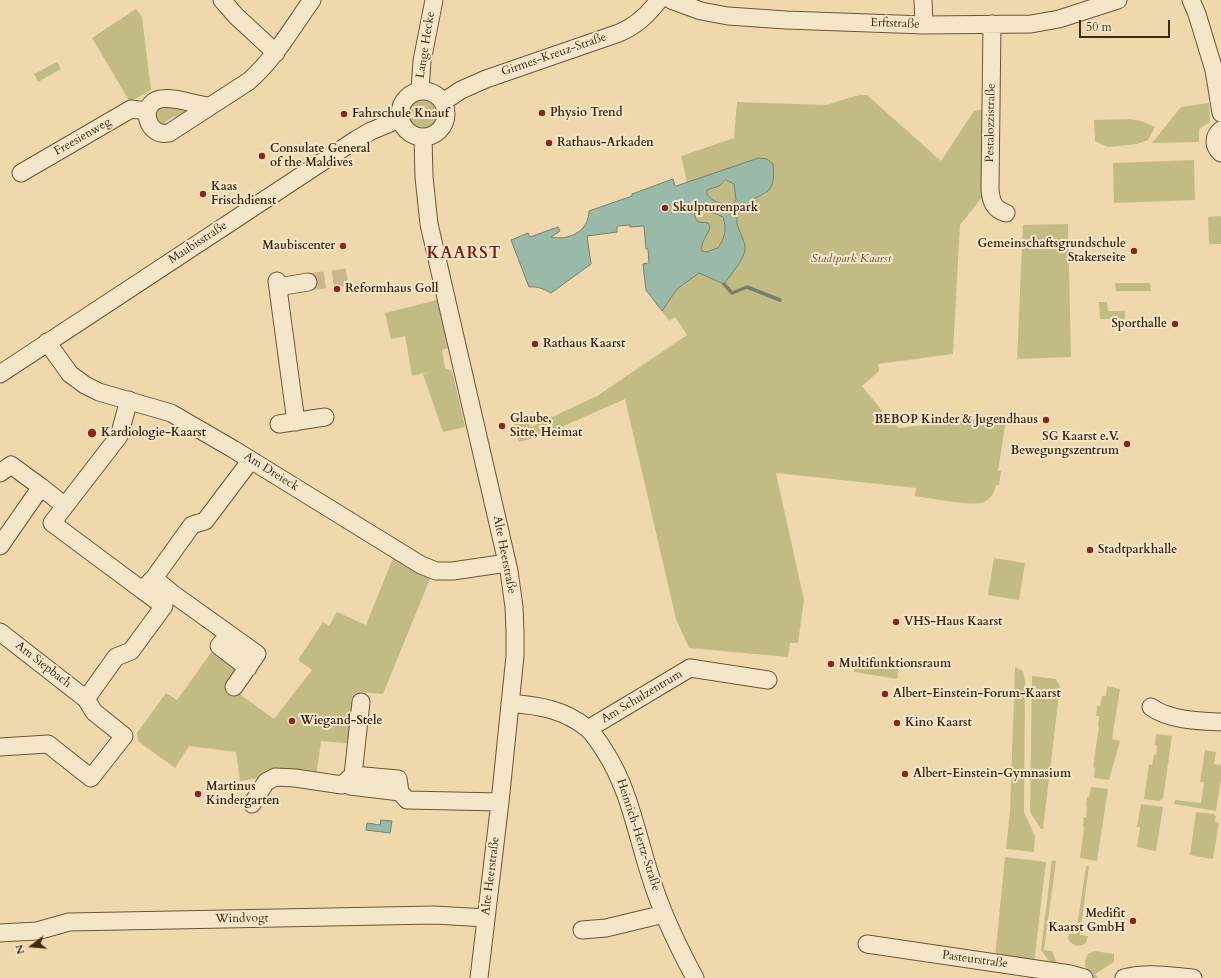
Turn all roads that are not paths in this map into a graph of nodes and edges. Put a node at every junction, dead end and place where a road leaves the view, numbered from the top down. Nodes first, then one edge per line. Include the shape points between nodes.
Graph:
1 (222, 0) edge
2 (312, 0) edge
3 (434, 0) edge
4 (659, 0) edge
5 (671, 0) edge
6 (924, 0) edge
7 (1118, 0) edge
8 (1191, 0) edge
9 (992, 24) junction
10 (924, 25) junction
11 (276, 52) junction
12 (1218, 70) edge
13 (420, 90) junction
14 (443, 102) junction
15 (210, 106) junction
16 (147, 111) junction
17 (1221, 114) edge
18 (400, 119) junction
19 (1221, 130) edge
20 (423, 137) junction
21 (1221, 153) edge
22 (21, 173) dead end
23 (1006, 213) dead end
24 (308, 282) tunnel mouth
25 (47, 342) junction
26 (0, 374) edge
27 (130, 400) junction
28 (325, 417) dead end
29 (296, 422) junction
30 (279, 424) dead end
31 (251, 460) junction
32 (0, 473) edge
33 (41, 487) junction
34 (65, 506) junction
35 (0, 546) edge
36 (507, 563) junction
37 (154, 578) junction
38 (142, 590) junction
39 (168, 600) junction
40 (0, 632) edge
41 (768, 680) dead end
42 (234, 687) dead end
43 (86, 699) junction
44 (361, 702) dead end
45 (510, 703) junction
46 (1151, 707) dead end
47 (1221, 722) edge
48 (588, 729) junction
49 (0, 747) edge
50 (348, 780) junction
51 (500, 802) junction
52 (252, 804) dead end
53 (664, 914) junction
54 (486, 918) junction
55 (582, 930) dead end
56 (0, 933) edge
57 (867, 944) dead end
58 (479, 978) edge
59 (695, 978) edge
60 (1084, 978) edge
61 (1124, 978) edge
62 (1193, 978) edge

1 - 11 street
2 - 11 street
3 - 13 street, Lange Hecke via 422,61
4 - 14 street, Girmes-Kreuz-Straße via 637,23 619,33 486,79 461,90
5 - 10 street, Erftstraße via 701,11 728,16
6 - 10 street
7 - 9 street, Erftstraße via 1048,22
8 - 12 street
9 - 10 street, Erftstraße
9 - 23 street, Pestalozzistraße via 990,194 996,208
11 - 15 street via 249,81
12 - 17 street
13 - 14 street via 437,95
13 - 18 street via 403,100
14 - 20 street via 446,117 443,125 435,134
15 - 16 street via 166,99 154,102
15 - 16 street via 167,134 157,133 151,128 147,120
16 - 22 street, Freesienweg via 131,109
18 - 20 street via 408,132
18 - 25 street, Maubisstraße via 358,139
19 - 21 street via 1215,139 1217,149
20 - 36 street, Alte Heerstraße via 429,224
24 - 29 street via 278,284
25 - 26 street, Maubisstraße
25 - 27 street, Am Dreieck via 70,374 85,385 99,392
27 - 31 street, Am Dreieck via 171,412
27 - 34 street via 119,436
28 - 29 street
29 - 30 street
31 - 36 street, Am Dreieck via 421,565 436,571 452,571
31 - 37 street via 205,521 192,525
32 - 33 street via 11,465
33 - 34 street
33 - 35 street
34 - 38 street via 52,523
36 - 45 street, Alte Heerstraße via 515,631
37 - 38 street
37 - 39 street
38 - 39 street
39 - 42 street via 229,634 257,654
39 - 43 street via 131,651 116,657
40 - 43 street, Am Siepbach
41 - 48 street, Am Schulzentrum via 690,668
43 - 49 street, Am Siepbach via 94,712 124,736 91,778 48,744
44 - 50 street
45 - 48 street, Heinrich-Hertz-Straße via 559,711
45 - 51 street, Alte Heerstraße
46 - 47 street via 1170,716
48 - 53 street, Heinrich-Hertz-Straße via 609,757 621,781
50 - 51 street via 398,779 400,792 407,800
50 - 52 street via 275,777 266,782
51 - 54 street, Alte Heerstraße
53 - 55 street via 606,928
53 - 59 street, Heinrich-Hertz-Straße
54 - 56 street, Windvogt via 434,915 69,922 37,931
54 - 58 street, Alte Heerstraße
57 - 60 street, Pasteurstraße
61 - 62 street via 1152,974

